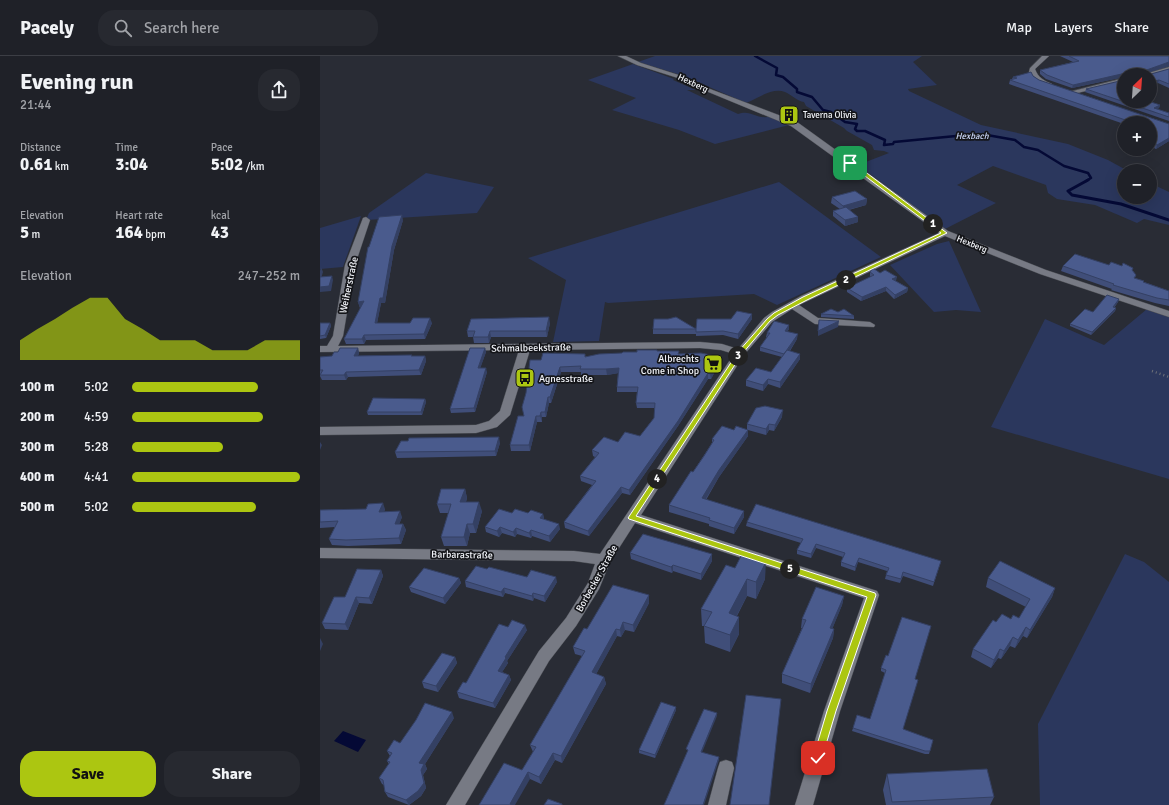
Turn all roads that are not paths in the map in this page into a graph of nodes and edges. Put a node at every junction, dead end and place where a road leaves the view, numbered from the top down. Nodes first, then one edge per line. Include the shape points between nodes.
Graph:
1 (621, 56) edge
2 (1046, 56) edge
3 (1169, 69) edge
4 (1158, 72) joint
5 (1169, 77) edge
6 (1117, 81) edge
7 (1066, 90) junction
8 (1088, 98) edge
9 (366, 220) dead end
10 (945, 233) junction
11 (792, 305) junction
12 (1169, 314) edge
13 (870, 325) dead end
14 (525, 348) junction
15 (326, 349) edge
16 (740, 353) junction
17 (320, 431) edge
18 (632, 518) junction
19 (320, 553) edge
20 (604, 560) junction
21 (726, 768) dead end
22 (455, 805) edge
23 (717, 805) edge
24 (804, 805) edge

1 - 10 street, Hexberg via 683,78 794,124
2 - 7 street via 1032,69 1033,74 1046,84
3 - 4 street
4 - 5 street
6 - 7 street
7 - 8 street
9 - 15 street, Weiherstraße via 350,265 338,336
10 - 11 street, Borbecker Straße
10 - 12 street, Hexberg via 1043,272
11 - 13 street via 815,321
11 - 16 street, Borbecker Straße via 768,320
14 - 15 street, Schmalbeekstraße
14 - 16 street, Schmalbeekstraße via 700,345 722,347
14 - 17 street via 506,412 499,421 490,426 476,429
16 - 18 street, Borbecker Straße
18 - 20 street, Borbecker Straße
18 - 24 street via 872,595 832,711
19 - 20 street, Barbarastraße via 574,556
20 - 22 street, Borbecker Straße via 590,591 571,622 544,656
21 - 23 street

